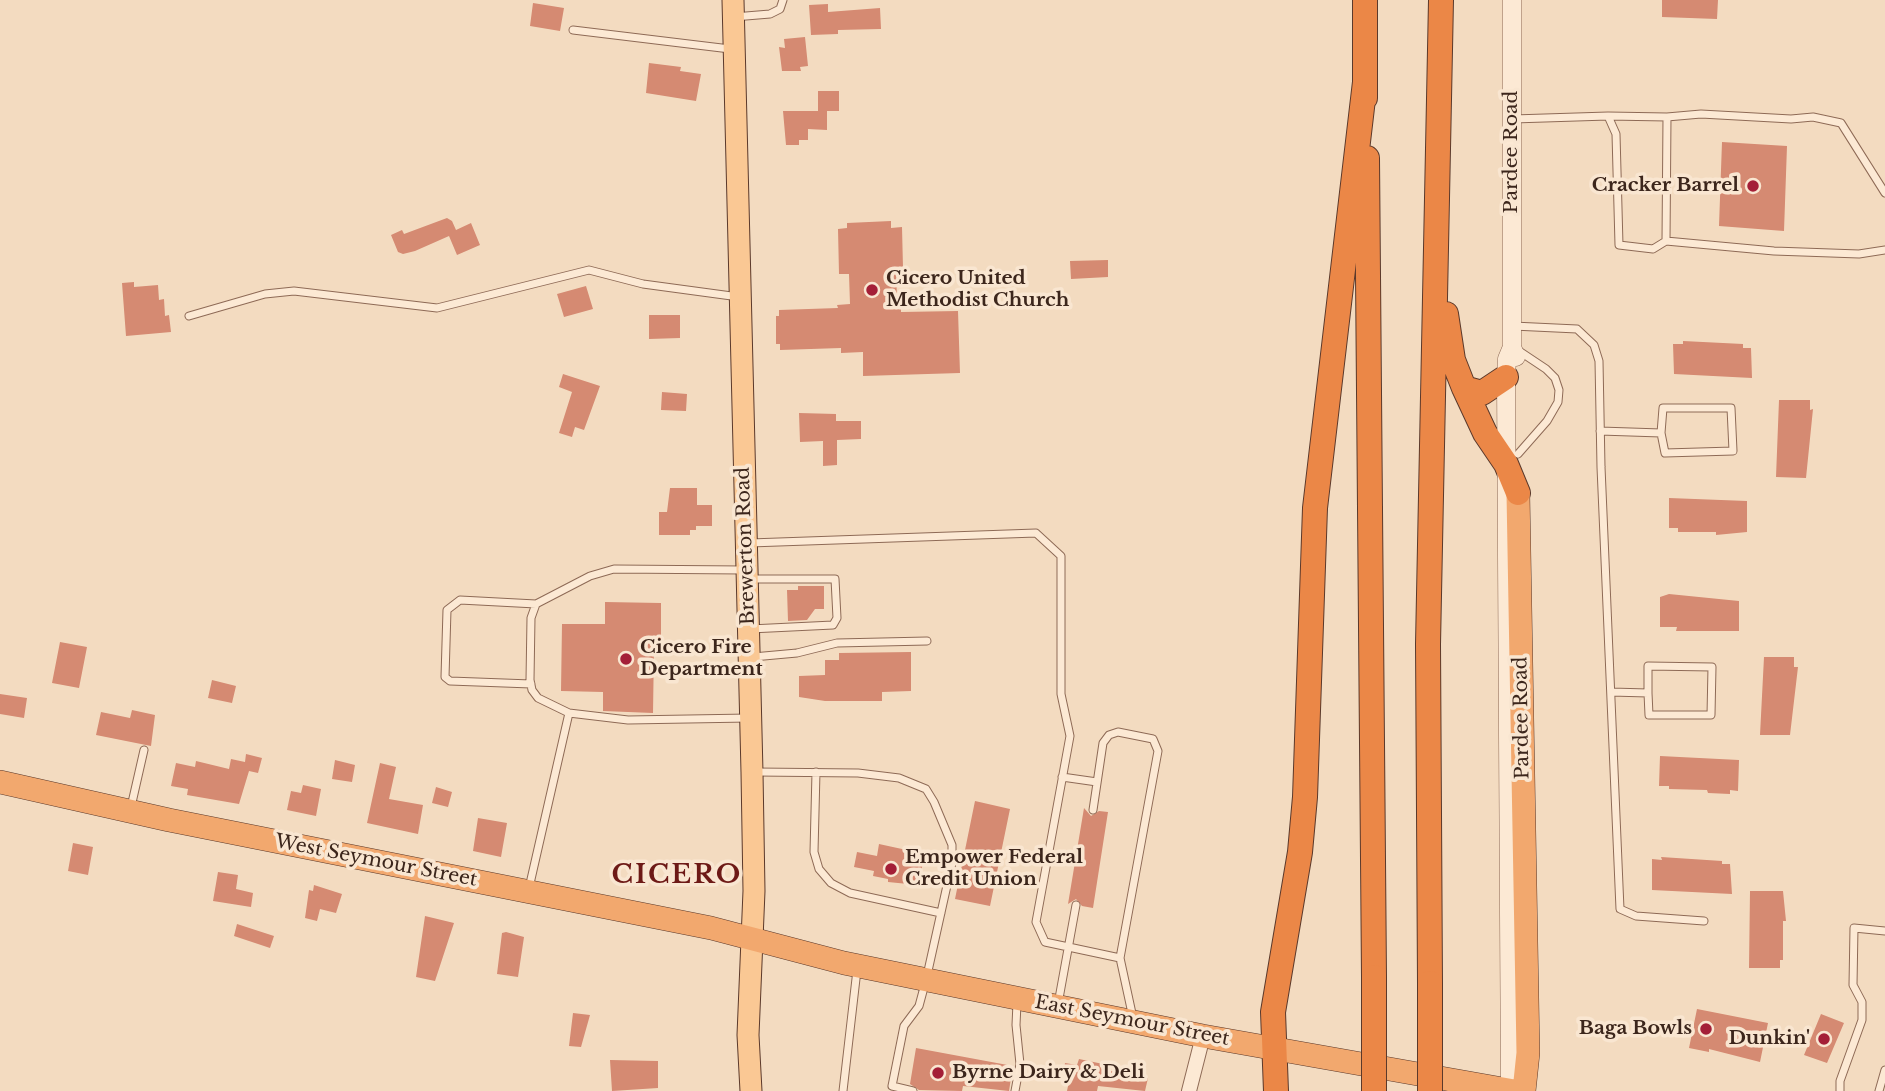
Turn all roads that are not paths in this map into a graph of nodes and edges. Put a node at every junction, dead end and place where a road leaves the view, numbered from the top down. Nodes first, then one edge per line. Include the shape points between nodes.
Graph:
1 (783, 0) edge
2 (1365, 0) edge
3 (1441, 0) edge
4 (1512, 0) edge
5 (734, 8) edge
6 (573, 30) dead end
7 (734, 49) junction
8 (1365, 82) junction
9 (1608, 116) junction
10 (1667, 117) junction
11 (1512, 119) junction
12 (1885, 194) edge
13 (1437, 227) junction
14 (1666, 241) junction
15 (1885, 250) edge
16 (739, 297) junction
17 (190, 316) dead end
18 (1512, 326) junction
19 (1512, 347) junction
20 (1506, 377) junction
21 (1464, 388) junction
22 (1600, 431) junction
23 (1661, 433) junction
24 (1512, 459) junction
25 (1518, 493) joint
26 (746, 544) junction
27 (747, 575) junction
28 (536, 604) junction
29 (748, 629) junction
30 (927, 641) dead end
31 (749, 658) junction
32 (531, 684) junction
33 (1611, 692) junction
34 (1647, 693) junction
35 (569, 713) junction
36 (751, 718) junction
37 (144, 750) dead end
38 (752, 772) junction
39 (816, 772) junction
40 (1062, 777) junction
41 (0, 782) edge
42 (1097, 782) junction
43 (1093, 810) dead end
44 (130, 811) junction
45 (528, 892) junction
46 (1076, 905) dead end
47 (941, 913) junction
48 (1704, 921) dead end
49 (1885, 931) edge
50 (752, 939) junction
51 (1069, 948) junction
52 (1120, 958) junction
53 (857, 966) junction
54 (926, 980) junction
55 (1018, 999) junction
56 (1057, 1007) junction
57 (1134, 1022) junction
58 (1203, 1036) junction
59 (1272, 1049) junction
60 (1885, 1070) edge
61 (751, 1091) edge
62 (843, 1091) edge
63 (913, 1091) edge
64 (1015, 1091) edge
65 (1189, 1091) edge
66 (1276, 1091) edge
67 (1374, 1091) edge
68 (1430, 1091) edge
69 (1516, 1091) edge
70 (1840, 1091) edge
71 (1879, 1091) edge

1 - 5 lane via 780,9 770,14
2 - 8 highway
3 - 13 highway
4 - 11 street, Pardee Road
5 - 7 main road, Brewerton Road
6 - 7 lane
7 - 16 main road, Brewerton Road
8 - 59 highway via 1315,508 1306,797 1273,1012
8 - 67 highway, bridge
9 - 10 lane
9 - 11 lane
9 - 14 lane via 1615,134 1619,245 1653,249
10 - 12 lane via 1813,117 1841,123
10 - 14 lane
11 - 18 street, Pardee Road
13 - 21 highway via 1448,333
13 - 68 highway, bridge via 1428,644
14 - 15 lane via 1774,251 1859,254
16 - 17 lane via 643,284 589,270 437,308 294,291 265,294
16 - 26 main road, Brewerton Road
18 - 19 street, Pardee Road
18 - 22 lane via 1577,329 1587,335 1599,361
19 - 20 street, Pardee Road
19 - 24 street, Pardee Road via 1518,362
19 - 24 lane via 1546,369 1559,390 1547,421
20 - 21 highway via 1482,393
20 - 24 street, Pardee Road
21 - 24 highway via 1485,433
22 - 23 lane
22 - 33 lane
23 - 23 lane via 1663,408 1731,408 1732,452 1665,453
24 - 25 highway
24 - 69 street, Pardee Road
25 - 69 highway, Pardee Road via 1528,1053
26 - 27 main road, Brewerton Road
26 - 40 lane via 1036,533 1061,556 1061,694 1070,736
27 - 28 lane via 614,569
27 - 29 main road, Brewerton Road
27 - 29 lane via 831,578 837,583 833,625
28 - 32 lane via 531,618
28 - 32 lane via 460,600 447,610 445,677 457,683
29 - 31 main road, Brewerton Road
30 - 31 lane via 837,643
31 - 36 main road, Brewerton Road
32 - 35 lane via 538,698
33 - 34 lane
33 - 48 lane via 1620,909 1636,916
34 - 34 lane via 1648,666 1712,667 1710,716 1649,715
35 - 36 lane via 628,720
35 - 45 lane
36 - 38 main road, Brewerton Road
37 - 44 lane
38 - 39 lane
38 - 50 main road, Brewerton Road
39 - 47 lane via 814,852 819,869 831,883 849,893
39 - 47 lane via 899,778 926,789 952,845
40 - 42 lane
40 - 51 lane via 1036,922 1045,942
41 - 44 highway, West Seymour Street
42 - 43 lane
42 - 52 lane via 1103,743 1109,735 1118,732 1153,739 1158,751
44 - 45 highway, West Seymour Street
45 - 50 highway, West Seymour Street
46 - 51 lane
47 - 54 lane
49 - 70 lane via 1854,928 1853,985 1862,1002 1862,1020
50 - 53 highway, East Seymour Street
50 - 61 main road, Brewerton Road
51 - 52 lane
51 - 56 lane
52 - 57 lane
53 - 54 highway, East Seymour Street
53 - 62 lane
54 - 55 highway, East Seymour Street
54 - 63 lane via 919,1006 904,1026 892,1086
55 - 56 highway, East Seymour Street
55 - 64 lane via 1020,1064
56 - 57 highway, East Seymour Street
57 - 58 highway, East Seymour Street
58 - 59 highway, East Seymour Street
58 - 65 street
59 - 66 highway
59 - 69 highway, East Seymour Street
60 - 71 lane

